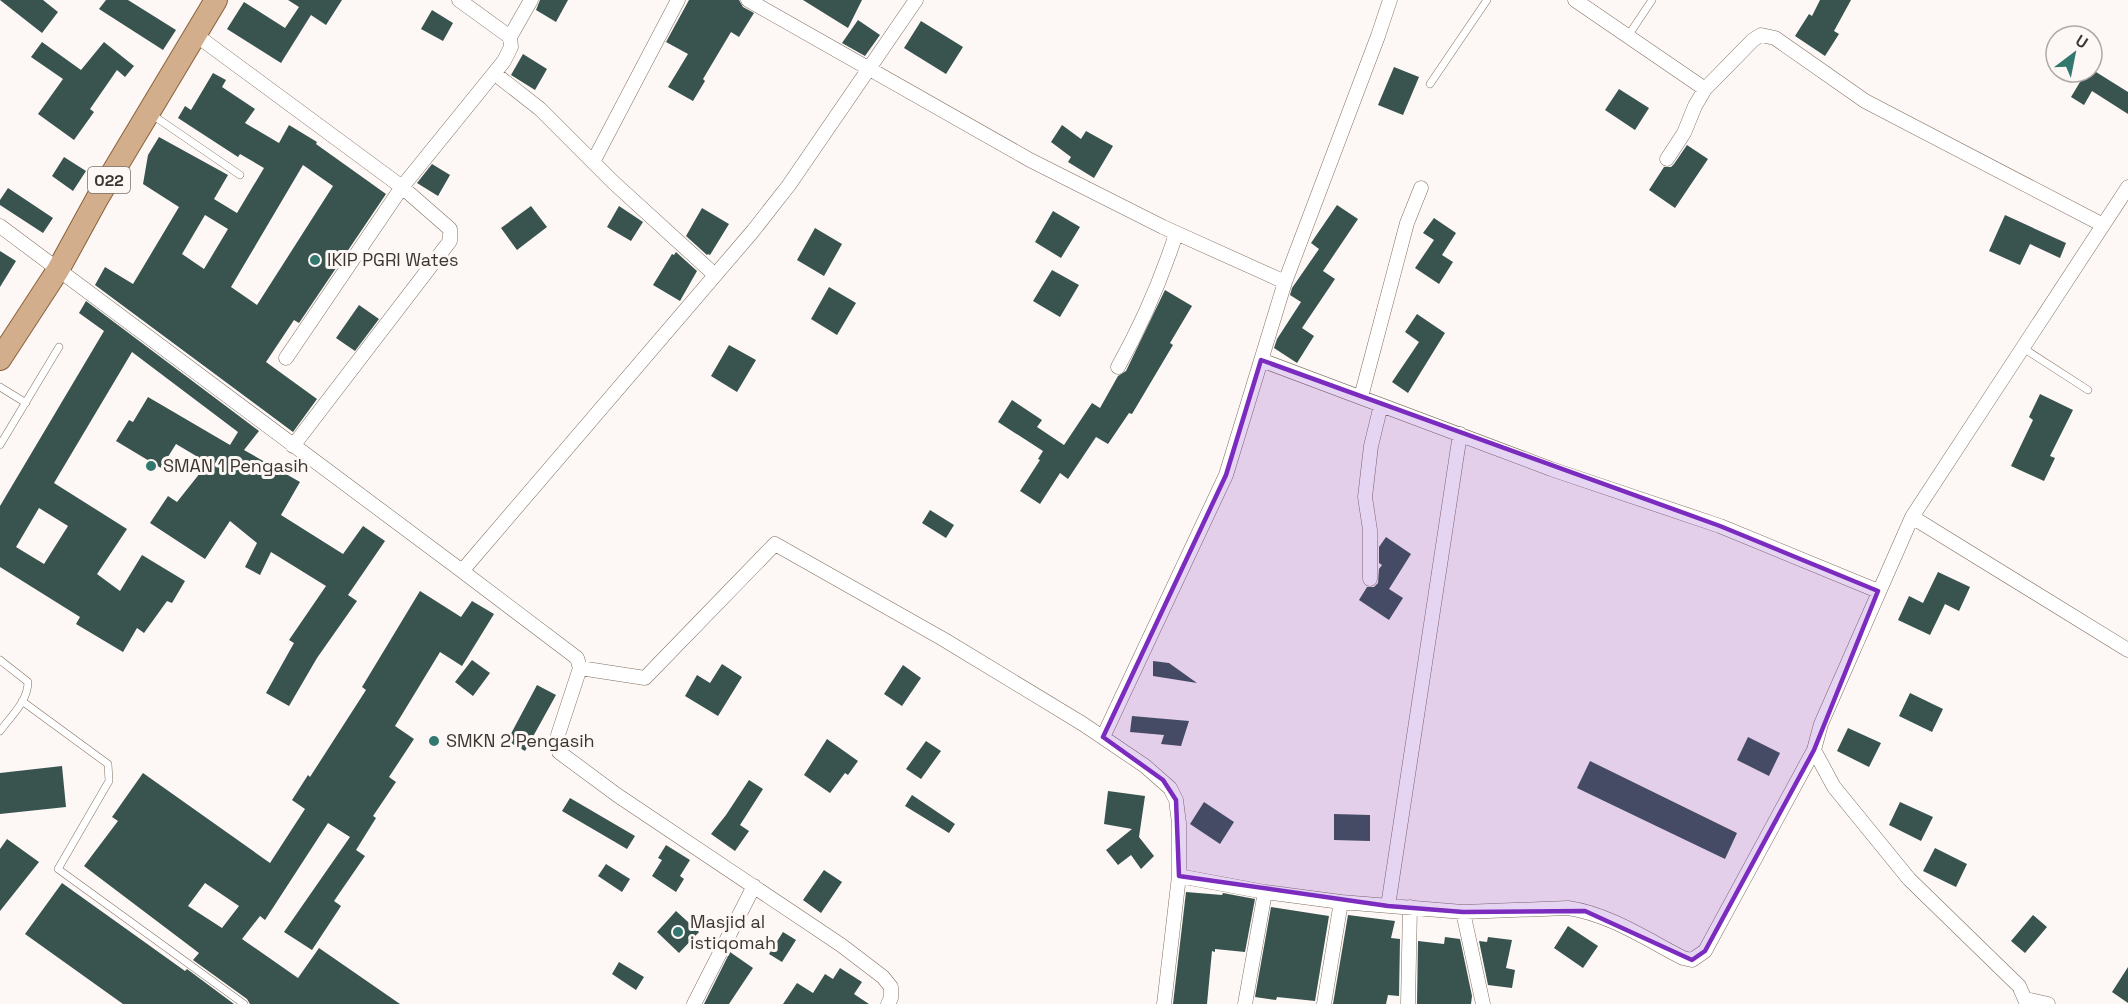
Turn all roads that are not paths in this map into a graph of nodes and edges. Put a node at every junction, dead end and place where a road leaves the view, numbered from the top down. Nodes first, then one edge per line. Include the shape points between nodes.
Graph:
1 (216, 0) edge
2 (459, 0) edge
3 (531, 0) edge
4 (678, 0) edge
5 (748, 0) edge
6 (916, 0) edge
7 (1390, 0) edge
8 (1487, 0) edge
9 (1575, 0) edge
10 (1652, 0) edge
11 (196, 35) junction
12 (1628, 36) junction
13 (510, 38) junction
14 (868, 68) junction
15 (494, 73) junction
16 (1430, 84) dead end
17 (1705, 89) junction
18 (149, 113) junction
19 (1667, 159) dead end
20 (593, 162) junction
21 (240, 175) dead end
22 (402, 187) junction
23 (2128, 187) edge
24 (1421, 188) dead end
25 (2124, 203) edge
26 (2103, 225) junction
27 (0, 226) edge
28 (1176, 234) junction
29 (58, 270) junction
30 (715, 275) junction
31 (1285, 282) junction
32 (59, 347) dead end
33 (2023, 348) junction
34 (286, 358) dead end
35 (0, 359) edge
36 (1261, 360) junction
37 (1118, 367) dead end
38 (0, 387) edge
39 (2088, 390) dead end
40 (1361, 397) junction
41 (26, 403) junction
42 (1381, 405) junction
43 (1460, 434) junction
44 (0, 445) edge
45 (293, 446) junction
46 (1912, 517) junction
47 (462, 571) junction
48 (1370, 579) dead end
49 (1878, 591) junction
50 (2128, 650) edge
51 (0, 660) edge
52 (580, 668) junction
53 (22, 701) junction
54 (0, 731) edge
55 (1103, 737) junction
56 (1814, 750) junction
57 (1179, 876) junction
58 (754, 886) junction
59 (1265, 891) junction
60 (1341, 902) junction
61 (1388, 906) junction
62 (1410, 907) junction
63 (1463, 912) junction
64 (2026, 1002) edge
65 (244, 1004) edge
66 (694, 1004) edge
67 (888, 1004) edge
68 (1164, 1004) edge
69 (1245, 1004) edge
70 (1324, 1004) edge
71 (1408, 1004) edge
72 (1483, 1004) edge
73 (2048, 1004) edge

1 - 11 main road, 022
2 - 13 street
3 - 13 street
4 - 20 street
5 - 14 street
6 - 14 street
7 - 31 street
8 - 16 lane
9 - 12 street
10 - 12 lane
11 - 18 main road, 022
11 - 22 street
12 - 17 street
13 - 15 street via 511,47
14 - 28 street via 1030,160
14 - 30 street via 789,185
15 - 20 street via 540,109
15 - 22 street
17 - 19 street
17 - 26 street via 1753,40 1761,35 1775,38 1865,101
18 - 21 lane
18 - 29 main road, 022
20 - 30 street
22 - 34 street
22 - 45 street via 450,229 450,241
23 - 25 street
24 - 40 street via 1407,223
25 - 26 street
26 - 33 street
27 - 29 street
28 - 31 street
28 - 37 street via 1161,279
29 - 35 main road, 022
29 - 45 street
30 - 47 street
31 - 36 street
32 - 41 lane
33 - 39 lane
33 - 46 street
36 - 40 street
36 - 55 street via 1226,475
38 - 41 lane
40 - 42 street
41 - 44 lane
42 - 43 street
42 - 48 street via 1365,497
43 - 49 street via 1720,526
43 - 61 street
45 - 47 street
46 - 49 street
46 - 50 street
47 - 52 street via 577,658
49 - 56 street via 1821,724
51 - 53 lane via 28,682
52 - 55 street via 645,678 775,544 943,639
52 - 58 street via 558,735 559,752
53 - 54 lane
53 - 65 lane via 108,764 109,781 58,869
55 - 57 street via 1170,788 1179,823
56 - 63 street via 1705,951 1692,960 1585,911 1568,908
56 - 64 street via 1834,787 1909,879 2019,986
57 - 59 street
57 - 68 street
58 - 66 street
58 - 67 street via 886,979 892,992
59 - 60 street
59 - 69 street
60 - 61 street
60 - 70 street
61 - 62 street
62 - 63 street
62 - 71 street
63 - 72 street
64 - 73 street

